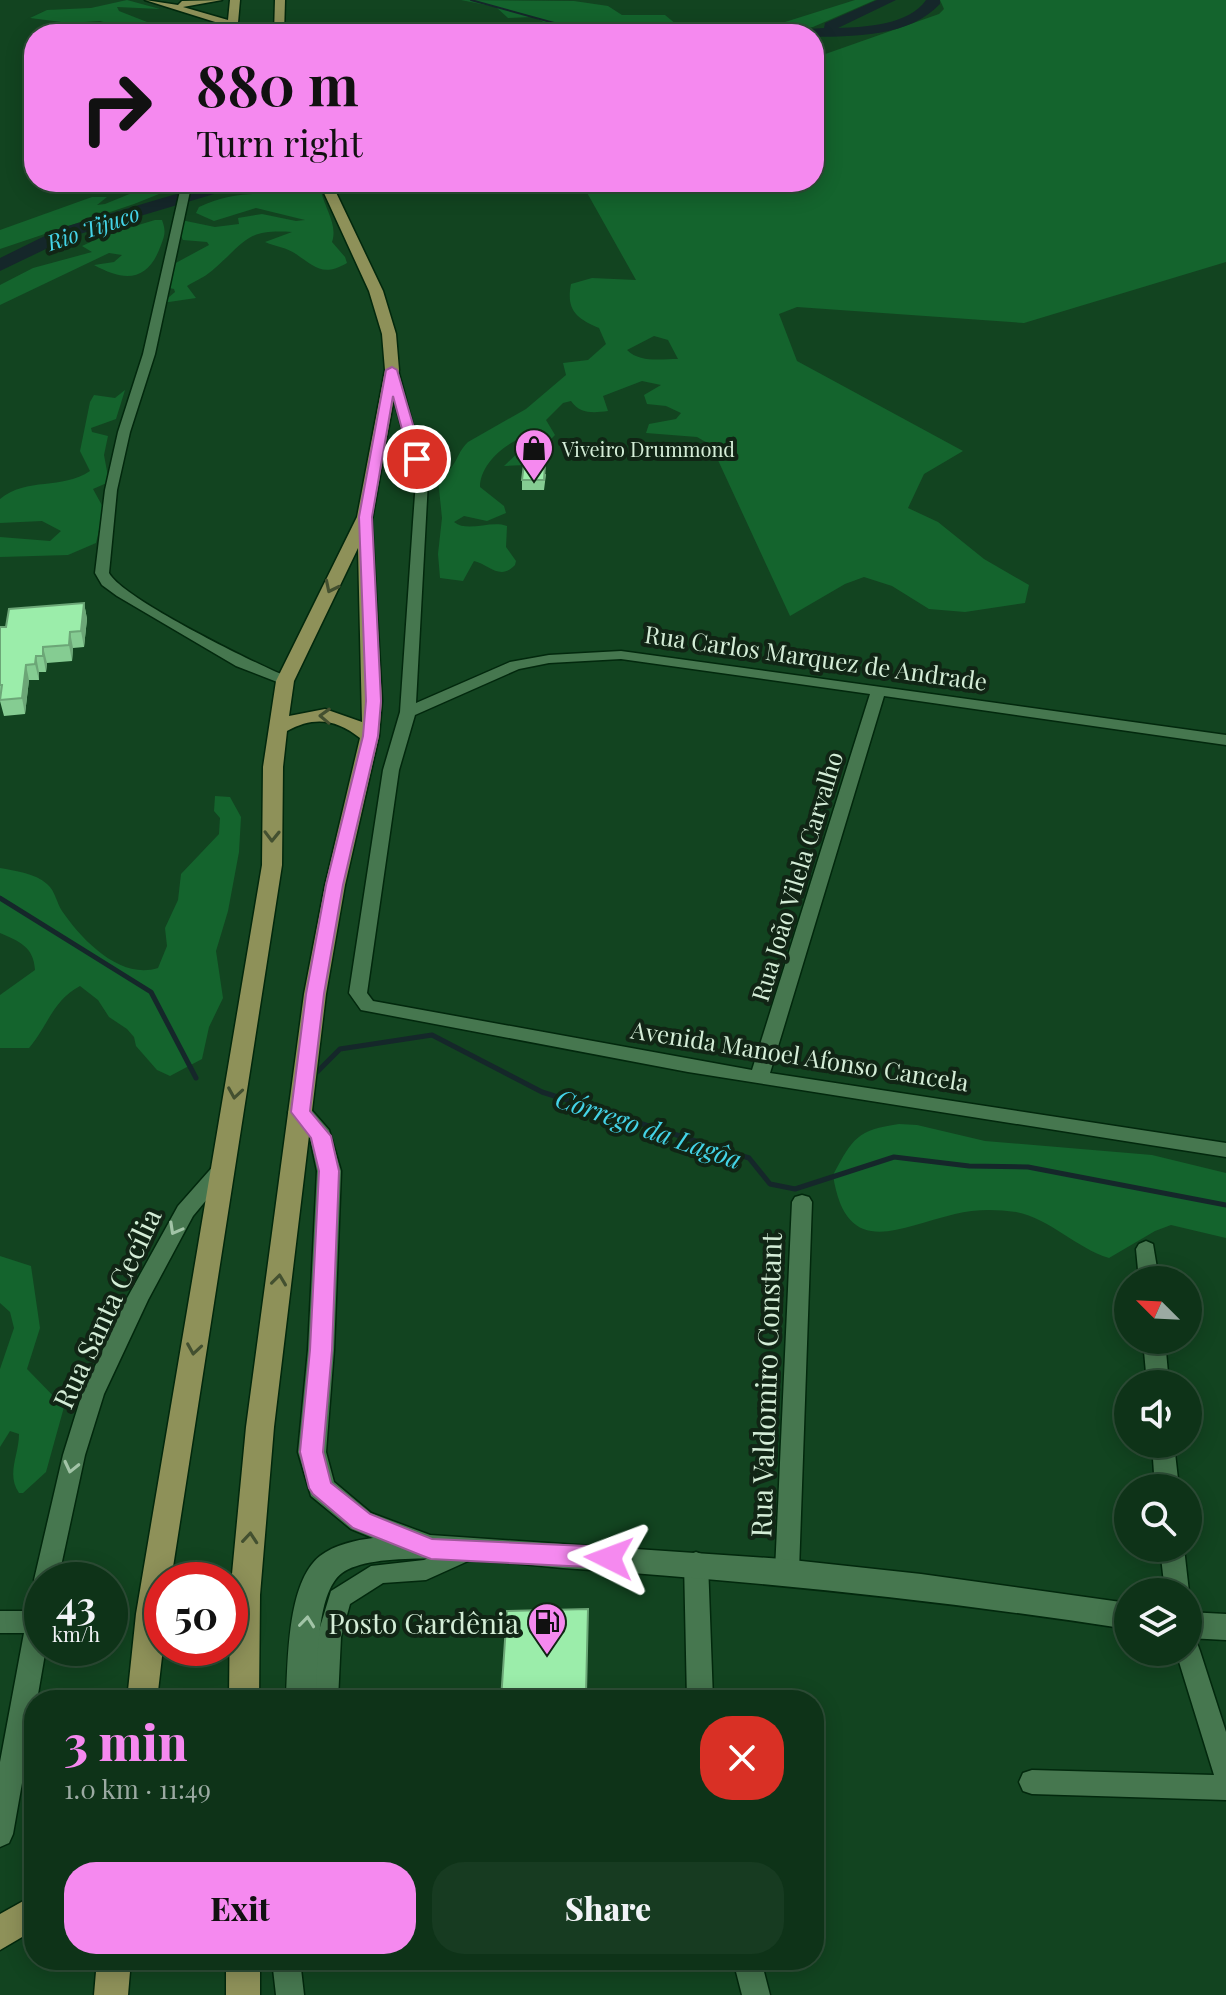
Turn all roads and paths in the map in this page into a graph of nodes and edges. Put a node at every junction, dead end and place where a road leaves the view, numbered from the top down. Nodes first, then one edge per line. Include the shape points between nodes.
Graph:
1 (150, 0) edge
2 (217, 0) edge
3 (235, 0) edge
4 (280, 0) edge
5 (169, 5) junction
6 (219, 24) edge
7 (233, 24) edge
8 (279, 24) edge
9 (184, 192) edge
10 (330, 192) edge
11 (392, 370) junction
12 (365, 517) junction
13 (285, 681) junction
14 (879, 689) junction
15 (408, 712) junction
16 (277, 729) junction
17 (370, 736) junction
18 (1226, 740) edge
19 (759, 1077) junction
20 (300, 1112) junction
21 (1226, 1150) edge
22 (223, 1168) junction
23 (802, 1202) dead end
24 (1146, 1249) dead end
25 (1148, 1266) edge
26 (431, 1549) junction
27 (469, 1550) junction
28 (50, 1562) edge
29 (696, 1562) junction
30 (787, 1571) junction
31 (1114, 1614) edge
32 (24, 1615) edge
33 (0, 1622) edge
34 (1202, 1626) edge
35 (1226, 1627) edge
36 (29, 1666) edge
37 (1193, 1666) edge
38 (25, 1690) edge
39 (143, 1690) edge
40 (244, 1690) edge
41 (302, 1690) edge
42 (326, 1690) edge
43 (700, 1690) edge
44 (24, 1696) edge
45 (1226, 1773) edge
46 (1032, 1782) dead end
47 (1226, 1788) edge
48 (0, 1834) edge
49 (24, 1917) edge
50 (0, 1933) edge
51 (113, 1970) edge
52 (243, 1970) edge
53 (287, 1970) edge
54 (750, 1970) edge
55 (111, 1995) edge
56 (243, 1995) edge
57 (290, 1995) edge
58 (756, 1995) edge

1 - 5 main road
2 - 5 main road
3 - 7 main road
4 - 8 main road
5 - 6 main road
9 - 13 street via 149,354 111,490 102,573 122,593 231,658
10 - 11 main road via 376,291 389,334
11 - 12 main road
11 - 15 street via 422,481
12 -> 13 main road
12 - 17 main road
13 - 16 main road
14 - 15 street, Rua Carlos Marquez de Andrade via 691,663 585,655 515,665
14 - 18 street, Rua Carlos Marquez de Andrade
14 - 19 street, Rua João Vilela Carvalho
15 - 19 street, Avenida Manoel Afonso Cancela via 391,770 358,993 367,1006
17 -> 16 main road via 353,721 329,715 297,717
16 -> 22 main road via 272,865
17 - 20 main road via 335,885
19 - 21 street, Avenida Manoel Afonso Cancela
20 - 26 main road via 321,1136 329,1171 312,1452 321,1488 361,1521
40 -> 20 main road via 245,1595 260,1427
22 -> 28 street, Rua Santa Cecília via 185,1211 93,1394
22 -> 39 main road
23 - 30 street, Rua Valdomiro Constant
24 - 25 street
26 - 27 main road
41 -> 26 main road via 308,1615 325,1570 345,1556 368,1551
27 - 29 main road
27 - 42 street via 426,1570 379,1573 340,1598 329,1637
29 - 30 main road
29 - 43 street
30 - 31 main road
32 - 33 street
34 - 35 main road
36 - 38 street
37 - 45 street
44 - 48 street
46 - 47 street
49 - 50 main road
51 - 55 main road
52 - 56 main road
53 - 57 street
54 - 58 street

